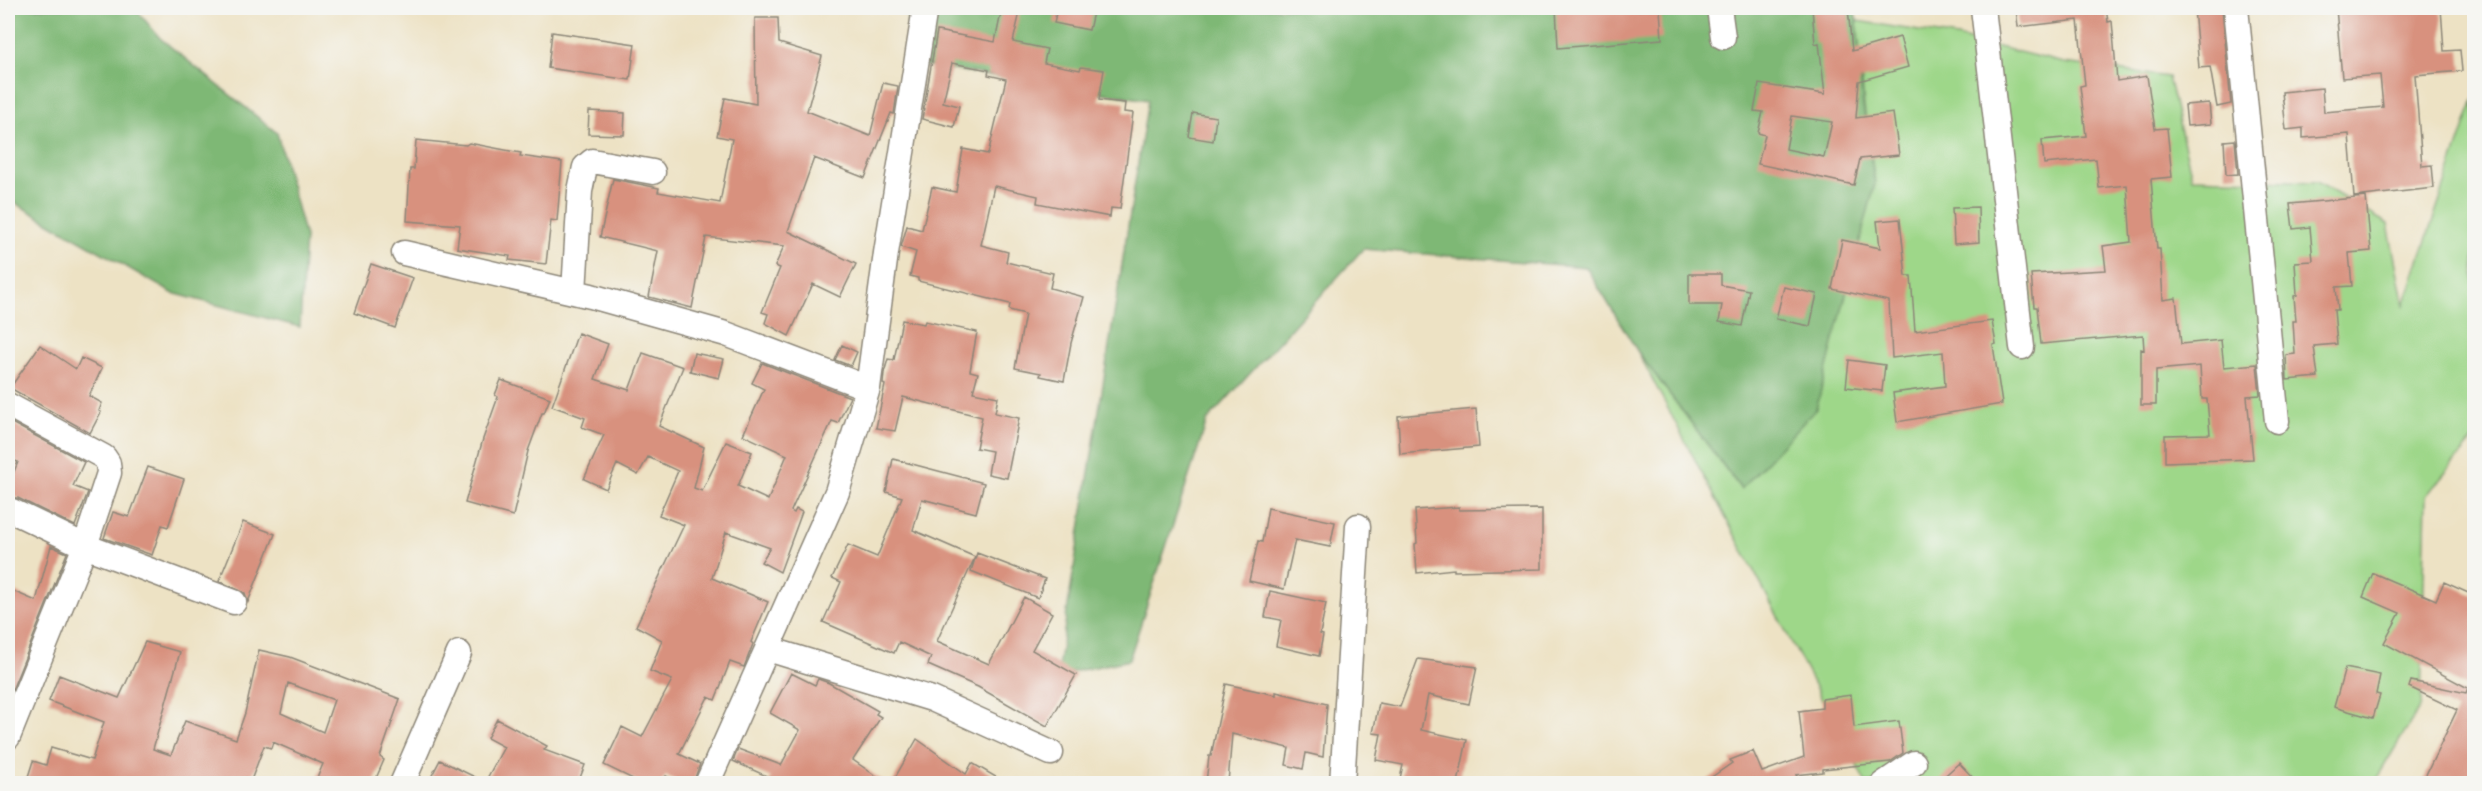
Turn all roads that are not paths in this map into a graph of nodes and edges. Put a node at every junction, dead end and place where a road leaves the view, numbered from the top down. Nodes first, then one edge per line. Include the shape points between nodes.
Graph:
1 (925, 8) edge
2 (1719, 8) edge
3 (1983, 8) edge
4 (2236, 8) edge
5 (1723, 37) dead end
6 (653, 172) dead end
7 (404, 253) dead end
8 (574, 292) junction
9 (2022, 347) dead end
10 (868, 388) junction
11 (8, 405) edge
12 (2277, 421) dead end
13 (12, 511) dead end
14 (1358, 526) dead end
15 (85, 546) junction
16 (234, 602) dead end
17 (768, 649) junction
18 (459, 653) dead end
19 (8, 737) edge
20 (1051, 753) dead end
21 (1914, 763) dead end
22 (402, 783) edge
23 (707, 783) edge
24 (1342, 783) edge
25 (1883, 783) edge

1 - 10 street
2 - 5 street
3 - 9 street
4 - 12 street
6 - 8 street via 592,161 585,167
7 - 8 street
8 - 10 street via 726,334
10 - 17 street via 837,492
11 - 15 street via 104,457 108,463 106,486
13 - 15 street
14 - 24 street
15 - 16 street
15 - 19 street
17 - 20 street via 932,699
17 - 23 street
18 - 22 street
21 - 25 street

